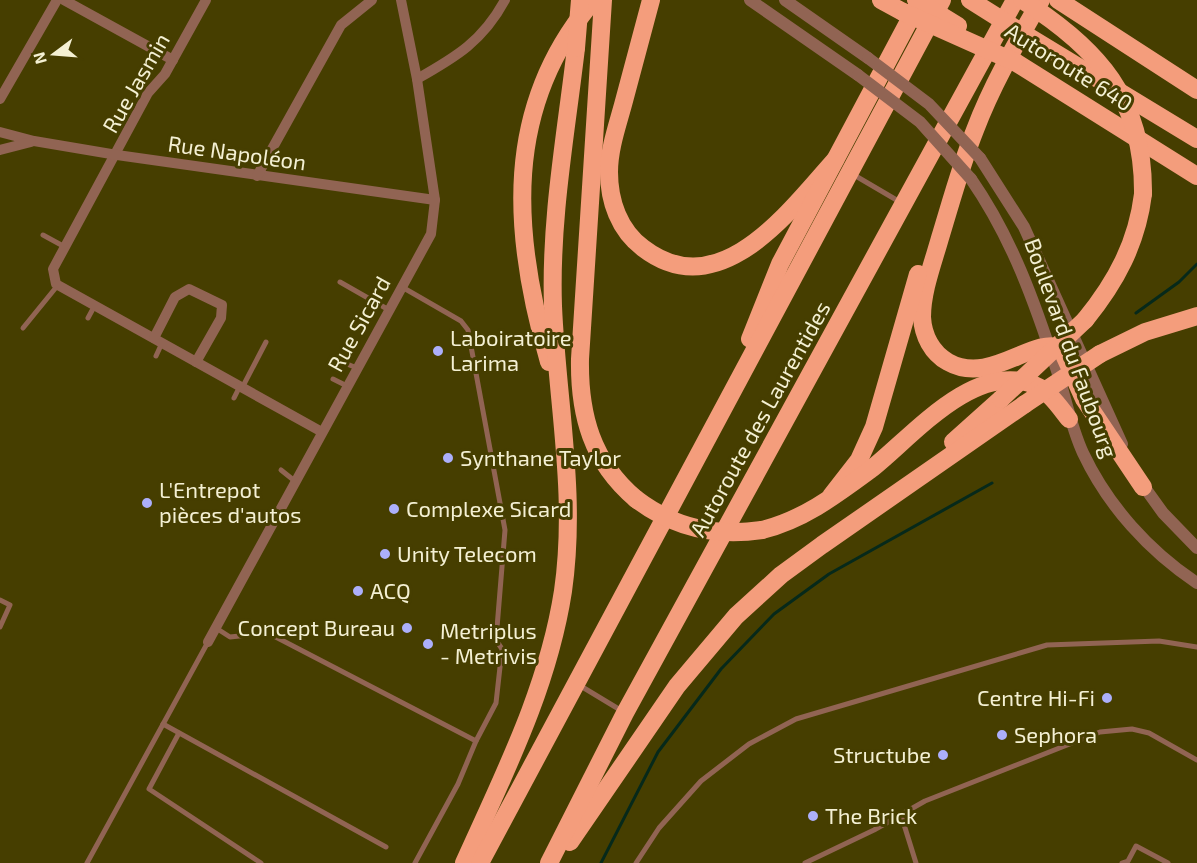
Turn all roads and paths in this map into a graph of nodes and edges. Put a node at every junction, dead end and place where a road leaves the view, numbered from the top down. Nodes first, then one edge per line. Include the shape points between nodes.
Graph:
1 (57, 0) edge
2 (64, 0) edge
3 (206, 0) edge
4 (372, 0) edge
5 (400, 0) edge
6 (505, 0) edge
7 (580, 0) edge
8 (594, 0) edge
9 (603, 0) edge
10 (750, 0) edge
11 (785, 0) edge
12 (881, 0) edge
13 (942, 0) edge
14 (970, 0) edge
15 (1015, 0) edge
16 (1022, 0) edge
17 (1041, 0) edge
18 (1058, 0) edge
19 (652, 1) edge
20 (913, 4) edge
21 (173, 60) junction
22 (975, 73) junction
23 (417, 79) junction
24 (1197, 90) edge
25 (0, 99) edge
26 (0, 132) edge
27 (1197, 140) edge
28 (34, 141) junction
29 (0, 153) edge
30 (117, 155) junction
31 (835, 160) junction
32 (850, 172) junction
33 (257, 176) junction
34 (1197, 176) edge
35 (435, 200) junction
36 (904, 204) junction
37 (43, 235) dead end
38 (65, 247) junction
39 (340, 282) dead end
40 (58, 285) junction
41 (402, 287) junction
42 (95, 306) junction
43 (389, 310) junction
44 (1197, 316) edge
45 (88, 318) dead end
46 (23, 328) dead end
47 (158, 341) junction
48 (266, 342) dead end
49 (1048, 346) junction
50 (156, 356) dead end
51 (196, 362) junction
52 (342, 362) dead end
53 (357, 368) junction
54 (333, 379) dead end
55 (347, 386) junction
56 (241, 387) junction
57 (234, 398) dead end
58 (563, 407) junction
59 (1070, 419) junction
60 (715, 427) junction
61 (322, 432) junction
62 (281, 470) dead end
63 (296, 482) junction
64 (908, 485) junction
65 (1143, 487) junction
66 (831, 496) junction
67 (1197, 549) edge
68 (1197, 583) edge
69 (0, 600) edge
70 (0, 627) edge
71 (216, 628) junction
72 (208, 642) joint
73 (1197, 647) edge
74 (578, 684) junction
75 (625, 713) junction
76 (164, 724) junction
77 (179, 733) junction
78 (476, 741) junction
79 (1197, 759) edge
80 (901, 815) junction
81 (386, 848) dead end
82 (87, 863) edge
83 (261, 863) edge
84 (415, 863) edge
85 (464, 863) edge
86 (480, 863) edge
87 (549, 863) edge
88 (555, 863) edge
89 (636, 863) edge
90 (804, 863) edge
91 (916, 863) edge
92 (1122, 863) edge
93 (1168, 863) edge

1 - 25 street
2 - 21 street
3 - 21 street, Rue Jasmin
4 - 33 street via 341,25
5 - 23 street, Rue Sicard
6 - 23 street via 475,42
7 - 58 highway, bridge via 553,247 553,306
8 - 58 highway via 567,35 545,76 530,122 521,173 529,267 543,340
9 - 66 highway, bridge via 580,359 583,414 595,448 615,479 636,499 672,521 699,530 762,530 797,519
10 - 49 street, Boulevard du Faubourg, bridge via 920,122 971,179 1013,248
11 - 65 street, Boulevard du Faubourg, bridge via 929,104 980,158 1024,227
12 - 20 highway, Autoroute 640
13 - 32 highway, Autoroute des Laurentides
14 - 27 highway, Autoroute 640, bridge
15 - 22 highway, Autoroute des Laurentides
16 - 64 highway, bridge via 1077,39 1112,79 1128,109 1142,160 1139,219 1129,251 1111,285 1085,320
17 - 49 highway via 974,130 933,261 922,318 926,337 936,353 966,369 995,365
18 - 24 highway
19 - 31 highway via 612,145 609,171 617,214 642,247 668,261 690,265 736,255 774,228
20 - 31 highway
20 - 34 highway, Autoroute 640, bridge via 1016,62
21 - 30 street, Rue Jasmin via 148,93
22 - 36 highway, Autoroute des Laurentides
22 - 66 highway via 879,414 859,460
23 - 35 street, Rue Sicard
26 - 28 street, Rue Napoléon
28 - 29 street, Rue Napoléon
28 - 30 street, Rue Napoléon
30 - 33 street, Rue Napoléon
30 - 38 street, Rue Jasmin
31 - 60 highway via 780,264
32 - 36 lane
32 - 60 highway, Autoroute des Laurentides
33 - 35 street, Rue Napoléon
35 - 41 street, Rue Sicard via 431,234
36 - 75 highway, Autoroute des Laurentides
37 - 38 lane
38 - 40 street, Rue Jasmin via 53,269 52,276
39 - 43 lane
40 - 42 street
40 - 46 lane
41 - 43 street, Rue Sicard
41 - 78 lane via 461,321 468,330 506,530 496,640 502,649 496,703
42 - 45 lane
42 - 47 street
43 - 53 street, Rue Sicard
44 - 64 highway, bridge via 1145,332 1100,354
47 - 50 lane
47 - 51 street
47 - 51 street via 175,297 189,289 215,301 222,305 221,318
48 - 56 lane
49 - 59 street, Boulevard du Faubourg
49 - 65 highway via 1063,350 1084,399
51 - 56 street
52 - 53 lane
53 - 55 street, Rue Sicard
54 - 55 lane
55 - 61 street, Rue Sicard
56 - 57 lane
56 - 61 street
58 - 85 highway via 569,515 559,614 531,712
59 - 66 highway via 1037,386 1020,381 990,382 954,400
59 - 68 street, Boulevard du Faubourg via 1092,471 1124,517 1154,550
60 - 74 highway, Autoroute des Laurentides
61 - 63 street, Rue Sicard
62 - 63 lane
63 - 71 street, Rue Sicard
64 - 88 highway via 781,575 728,624 677,686
65 - 67 street, Boulevard du Faubourg
69 - 70 lane via 10,605
71 - 72 street, Rue Sicard
71 - 78 lane via 230,637 268,633
72 - 76 lane
73 - 89 lane via 1159,641 1047,645 796,719 749,744 701,782 659,828
74 - 75 lane
74 - 86 highway, Autoroute des Laurentides
75 - 87 highway, Autoroute des Laurentides
76 - 77 lane
76 - 82 lane
77 - 81 lane
77 - 83 lane via 149,789
78 - 84 lane via 458,784
79 - 80 lane via 1149,733 1116,729 934,798
80 - 90 lane
80 - 91 lane
92 - 93 lane via 1128,861 1136,846

